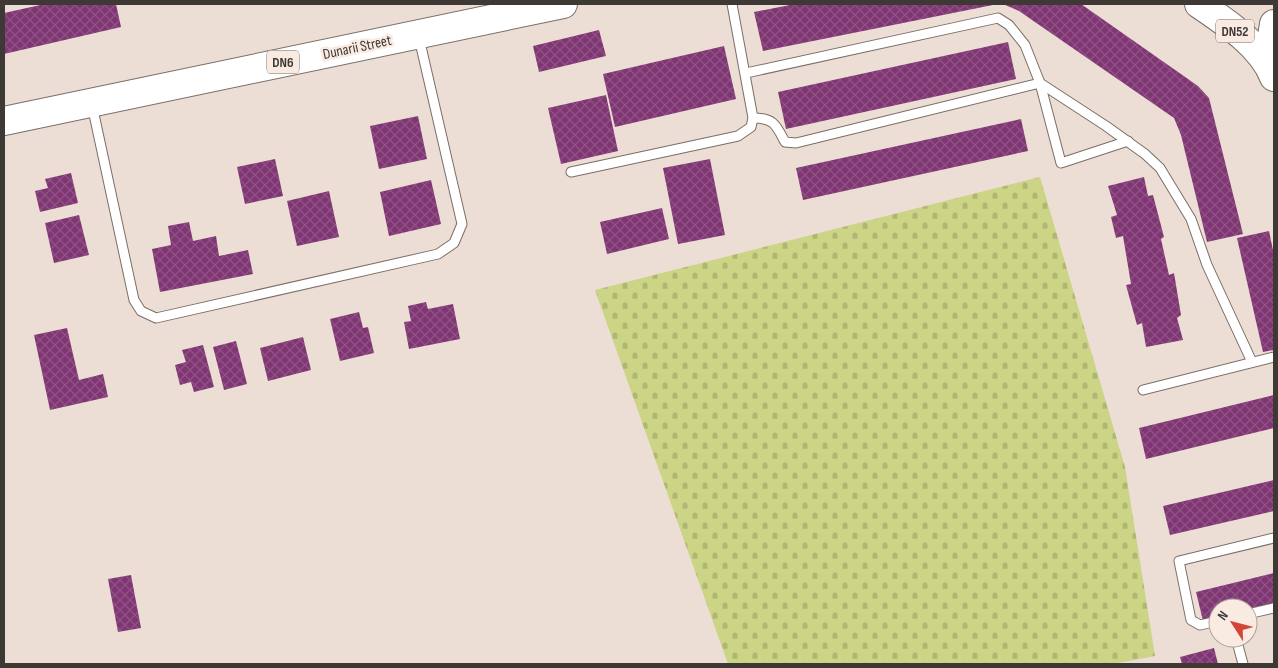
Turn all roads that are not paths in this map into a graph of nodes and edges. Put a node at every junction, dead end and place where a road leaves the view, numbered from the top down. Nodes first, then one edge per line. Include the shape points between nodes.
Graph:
1 (563, 4) edge
2 (732, 4) edge
3 (1199, 4) edge
4 (1274, 24) edge
5 (418, 34) junction
6 (1272, 66) edge
7 (746, 73) junction
8 (1040, 83) junction
9 (92, 102) junction
10 (753, 118) junction
11 (4, 121) edge
12 (1128, 141) junction
13 (571, 172) dead end
14 (1274, 357) edge
15 (1252, 362) junction
16 (1144, 390) dead end
17 (1274, 538) edge
18 (1274, 608) edge
19 (1258, 612) edge
20 (1208, 623) edge
21 (1239, 648) edge
22 (1243, 664) edge

1 - 5 main road, Dunarii Street / DN6
2 - 7 lane
3 - 6 main road, DN52 via 1236,32
4 - 6 main road, DN52
5 - 9 main road, Dunarii Street / DN6
5 - 9 lane via 462,224 454,243 438,254 156,318 141,311 134,300
7 - 8 lane via 998,18 1010,24 1025,45
7 - 10 lane
8 - 10 lane via 796,143 785,142 776,125 766,118
8 - 12 lane
8 - 12 lane via 1061,163
9 - 11 main road, Dunarii Street / DN6
10 - 13 lane via 751,127 738,136
12 - 15 lane via 1160,168 1175,189
14 - 15 lane
15 - 16 lane
17 - 20 lane via 1179,561 1190,620 1200,625
18 - 19 lane
21 - 22 lane

